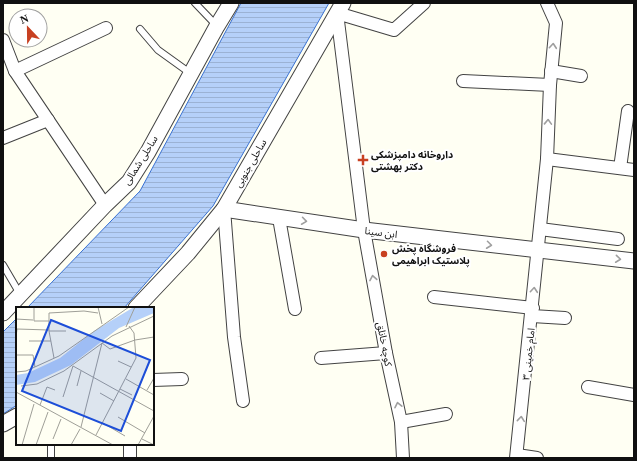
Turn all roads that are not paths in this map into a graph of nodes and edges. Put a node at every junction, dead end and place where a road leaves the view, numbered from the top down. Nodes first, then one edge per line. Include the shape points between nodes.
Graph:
1 (194, 3) edge
2 (231, 3) edge
3 (424, 3) edge
4 (547, 3) edge
5 (340, 8) edge
6 (216, 26) junction
7 (106, 28) dead end
8 (140, 29) dead end
9 (3, 40) edge
10 (10, 67) edge
11 (551, 71) junction
12 (190, 73) junction
13 (581, 76) dead end
14 (463, 81) dead end
15 (550, 85) junction
16 (628, 111) dead end
17 (48, 120) junction
18 (3, 138) edge
19 (547, 159) junction
20 (620, 168) junction
21 (634, 170) edge
22 (105, 205) junction
23 (224, 209) junction
24 (279, 218) junction
25 (540, 229) junction
26 (364, 230) junction
27 (618, 239) dead end
28 (537, 251) junction
29 (634, 261) edge
30 (3, 265) edge
31 (20, 294) junction
32 (434, 297) dead end
33 (137, 307) edge
34 (295, 309) dead end
35 (532, 312) junction
36 (3, 313) edge
37 (565, 318) dead end
38 (386, 353) junction
39 (321, 358) dead end
40 (182, 379) dead end
41 (154, 380) edge
42 (588, 387) dead end
43 (634, 395) edge
44 (243, 401) dead end
45 (446, 414) dead end
46 (16, 417) edge
47 (401, 422) junction
48 (3, 424) edge
49 (51, 445) edge
50 (130, 445) edge
51 (517, 457) edge
52 (51, 458) edge
53 (130, 458) edge
54 (403, 458) edge
55 (537, 458) edge

1 - 6 lane
2 - 6 street, ساحلی شمالی
3 - 5 street via 394,30
11 -> 4 street, امام خمینی ۳ via 556,23
5 - 23 street, ساحلی جنوبی
5 - 26 street, کوچه خانلق
6 - 12 street, ساحلی شمالی
7 - 10 street
8 - 12 lane via 158,50
9 - 10 street
10 - 17 street
11 - 13 street
11 - 15 street, امام خمینی ۳
12 - 22 street, ساحلی شمالی via 129,182
14 - 15 street
19 -> 15 street, امام خمینی ۳
16 - 20 street
17 - 18 street
17 - 22 street
19 - 20 street
19 - 25 street, امام خمینی ۳
20 - 21 street
22 - 31 street, ساحلی شمالی
23 - 24 street, ابن سینا
23 - 33 street, ساحلی جنوبی via 188,253
23 - 44 street via 234,337
24 -> 26 street, ابن سینا
24 - 34 street
25 - 27 street
25 - 28 street, امام خمینی ۳
26 -> 28 street, ابن سینا
38 -> 26 street, کوچه خانلق
28 -> 29 street, ابن سینا
35 -> 28 street, امام خمینی ۳
30 - 31 lane
31 - 36 street, ساحلی شمالی
32 - 35 street
35 - 37 street
51 -> 35 street, امام خمینی ۳
38 - 39 street
47 -> 38 street, کوچه خانلق
40 - 41 street
42 - 43 street
45 - 47 street
46 - 48 street
47 - 54 street, کوچه خانلق
49 - 52 lane
50 - 53 street
51 - 55 street

